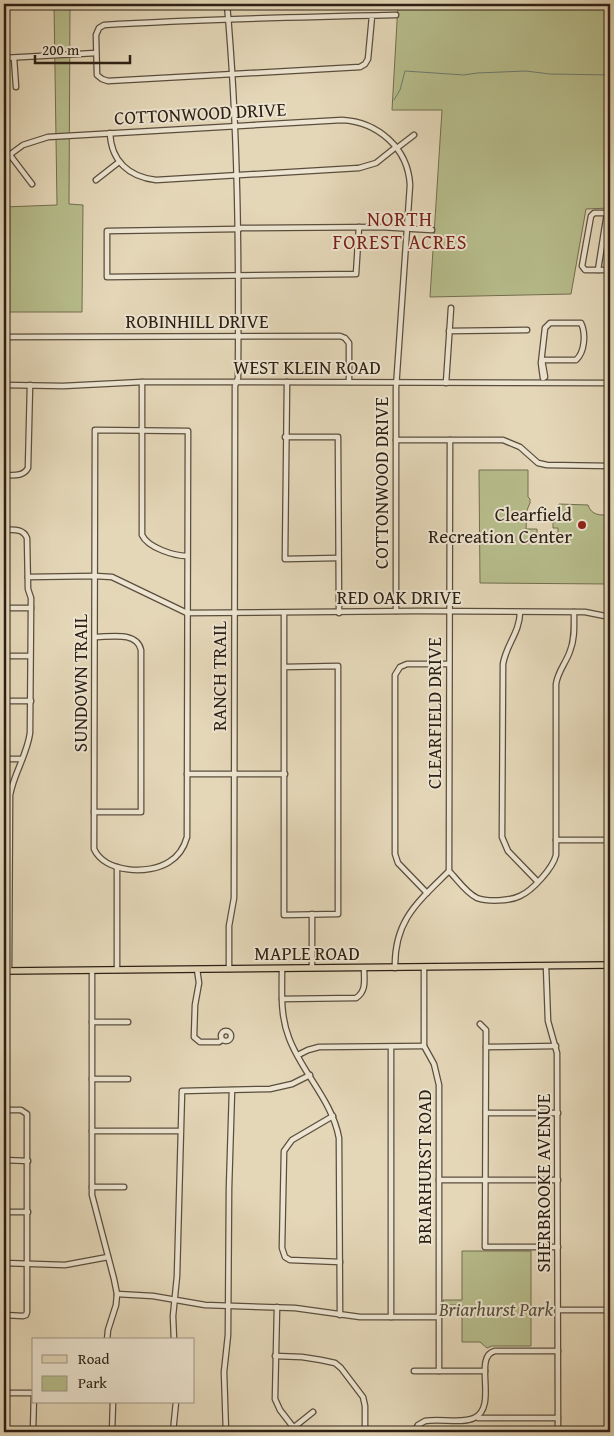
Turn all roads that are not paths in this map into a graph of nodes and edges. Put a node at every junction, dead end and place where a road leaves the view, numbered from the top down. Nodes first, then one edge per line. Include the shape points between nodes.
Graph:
1 (227, 4) edge
2 (396, 15) dead end
3 (372, 16) junction
4 (228, 19) junction
5 (96, 53) junction
6 (4, 58) edge
7 (14, 58) junction
8 (231, 74) junction
9 (16, 87) dead end
10 (234, 126) junction
11 (110, 133) junction
12 (414, 135) dead end
13 (397, 148) junction
14 (10, 155) junction
15 (4, 159) edge
16 (119, 162) junction
17 (237, 175) junction
18 (96, 180) dead end
19 (32, 184) dead end
20 (609, 213) edge
21 (359, 227) junction
22 (239, 228) junction
23 (408, 228) junction
24 (432, 230) dead end
25 (598, 270) junction
26 (610, 270) edge
27 (239, 276) junction
28 (450, 308) dead end
29 (528, 330) dead end
30 (449, 331) junction
31 (238, 336) junction
32 (4, 337) edge
33 (542, 360) junction
34 (543, 381) junction
35 (142, 382) junction
36 (237, 382) junction
37 (286, 382) junction
38 (349, 382) junction
39 (397, 382) junction
40 (446, 383) junction
41 (610, 383) edge
42 (4, 385) edge
43 (30, 385) junction
44 (142, 430) junction
45 (285, 437) junction
46 (396, 440) junction
47 (450, 440) junction
48 (610, 466) edge
49 (4, 475) edge
50 (4, 530) edge
51 (188, 556) junction
52 (338, 558) junction
53 (95, 576) junction
54 (28, 577) junction
55 (4, 608) edge
56 (31, 608) junction
57 (396, 611) junction
58 (449, 611) junction
59 (520, 612) junction
60 (574, 612) junction
61 (187, 613) junction
62 (235, 613) junction
63 (284, 613) junction
64 (339, 613) junction
65 (610, 617) edge
66 (95, 637) junction
67 (4, 656) edge
68 (30, 656) junction
69 (449, 664) junction
70 (284, 667) junction
71 (30, 701) junction
72 (4, 702) edge
73 (4, 759) edge
74 (22, 759) junction
75 (187, 774) junction
76 (234, 774) junction
77 (284, 774) junction
78 (94, 812) junction
79 (556, 840) junction
80 (610, 840) edge
81 (117, 867) junction
82 (448, 871) junction
83 (537, 881) junction
84 (427, 893) junction
85 (312, 914) junction
86 (610, 965) edge
87 (546, 966) junction
88 (424, 967) junction
89 (282, 968) junction
90 (312, 968) junction
91 (364, 968) junction
92 (395, 968) junction
93 (198, 969) junction
94 (229, 969) junction
95 (92, 970) junction
96 (117, 970) junction
97 (6, 971) edge
98 (282, 1000) junction
99 (92, 1022) junction
100 (128, 1022) dead end
101 (480, 1024) dead end
102 (222, 1040) dead end
103 (424, 1046) junction
104 (556, 1046) junction
105 (391, 1047) junction
106 (486, 1047) junction
107 (298, 1055) junction
108 (310, 1075) junction
109 (92, 1079) junction
110 (128, 1079) dead end
111 (232, 1090) junction
112 (4, 1110) edge
113 (486, 1113) junction
114 (558, 1113) junction
115 (333, 1116) junction
116 (92, 1131) junction
117 (180, 1132) junction
118 (4, 1160) edge
119 (28, 1160) junction
120 (439, 1180) junction
121 (486, 1180) junction
122 (558, 1180) junction
123 (92, 1187) junction
124 (124, 1187) dead end
125 (4, 1212) edge
126 (28, 1212) junction
127 (558, 1247) junction
128 (108, 1257) junction
129 (340, 1262) junction
130 (4, 1264) edge
131 (28, 1264) junction
132 (116, 1294) junction
133 (174, 1300) junction
134 (229, 1306) junction
135 (277, 1307) junction
136 (558, 1310) junction
137 (610, 1310) edge
138 (4, 1315) edge
139 (340, 1315) junction
140 (391, 1317) junction
141 (439, 1317) junction
142 (107, 1338) edge
143 (174, 1338) edge
144 (558, 1350) junction
145 (275, 1356) junction
146 (414, 1371) dead end
147 (439, 1371) junction
148 (485, 1371) junction
149 (4, 1393) edge
150 (32, 1393) edge
151 (34, 1404) edge
152 (114, 1404) edge
153 (176, 1404) edge
154 (313, 1412) dead end
155 (476, 1418) junction
156 (558, 1418) junction
157 (295, 1430) edge
158 (33, 1432) edge
159 (112, 1432) edge
160 (173, 1432) edge
161 (226, 1432) edge
162 (288, 1432) edge
163 (365, 1432) edge
164 (414, 1432) edge
165 (558, 1432) edge

1 - 4 street, RANCH TRAIL
2 - 3 street
3 - 4 street
3 - 8 street via 368,59 363,66
4 - 5 street via 104,26 96,33
4 - 8 street, RANCH TRAIL
5 - 7 street
5 - 8 street via 97,75 105,80
6 - 7 street
7 - 9 street
8 - 10 street, RANCH TRAIL
10 - 11 street, COTTONWOOD DRIVE
10 - 13 street, COTTONWOOD DRIVE via 348,120 374,128
10 - 17 street, RANCH TRAIL
11 - 14 street, COTTONWOOD DRIVE via 40,138
11 - 16 street
12 - 13 street
13 - 17 street via 376,162 359,168
13 - 23 street, COTTONWOOD DRIVE via 410,180
14 - 15 street, COTTONWOOD DRIVE
14 - 19 street
16 - 17 street via 132,174 149,179
16 - 18 street
17 - 22 street, RANCH TRAIL
20 - 25 street
20 - 25 street via 591,216 582,266 585,270
21 - 22 street
21 - 23 street
21 - 27 street via 356,274
22 - 27 street, RANCH TRAIL
22 - 27 street via 107,231 107,277
23 - 24 street
23 - 39 street, COTTONWOOD DRIVE
25 - 26 street
27 - 31 street, RANCH TRAIL
28 - 30 street
29 - 30 street
30 - 40 street
31 - 32 street, ROBINHILL DRIVE
31 - 36 street, RANCH TRAIL
31 - 38 street, ROBINHILL DRIVE via 343,336 349,346
33 - 33 street via 545,328 550,323 580,323 584,330 581,355 576,360
33 - 34 street
34 - 40 street, WEST KLEIN ROAD
34 - 41 street, WEST KLEIN ROAD
35 - 36 street, WEST KLEIN ROAD
35 - 43 street, WEST KLEIN ROAD
35 - 44 street
36 - 37 street, WEST KLEIN ROAD
36 - 62 street, RANCH TRAIL
37 - 38 street, WEST KLEIN ROAD
37 - 45 street
38 - 39 street, WEST KLEIN ROAD
39 - 40 street, WEST KLEIN ROAD
39 - 46 street, COTTONWOOD DRIVE
42 - 43 street, WEST KLEIN ROAD
43 - 49 street via 28,468 20,475
44 - 51 street via 142,535 146,542 172,555
44 - 51 street via 188,430
44 - 53 street, SUNDOWN TRAIL via 95,430
45 - 52 street via 338,437
45 - 52 street via 285,559
46 - 47 street
46 - 57 street, COTTONWOOD DRIVE
47 - 48 street via 503,440 520,447 538,463 547,465
47 - 58 street, CLEARFIELD DRIVE
50 - 54 street via 23,531 27,538
51 - 61 street
52 - 64 street
53 - 54 street, RED OAK DRIVE
53 - 61 street, RED OAK DRIVE via 119,580
53 - 66 street, SUNDOWN TRAIL
54 - 56 street
55 - 56 street
56 - 68 street
57 - 58 street, RED OAK DRIVE
57 - 64 street, RED OAK DRIVE
58 - 59 street, RED OAK DRIVE
58 - 69 street, CLEARFIELD DRIVE
59 - 60 street, RED OAK DRIVE
59 - 83 street via 518,628 503,664 502,837 508,851
60 - 65 street, RED OAK DRIVE
60 - 79 street via 574,639 556,684
61 - 62 street, RED OAK DRIVE
61 - 75 street
62 - 63 street, RED OAK DRIVE
62 - 76 street, RANCH TRAIL
63 - 64 street, RED OAK DRIVE
63 - 70 street
66 - 78 street, SUNDOWN TRAIL
66 - 78 street via 132,638 141,650 141,812
67 - 68 street
68 - 71 street
69 - 82 street, CLEARFIELD DRIVE
69 - 84 street via 407,664 400,667 395,675 395,854 398,863
70 - 77 street
70 - 85 street via 338,666 338,914
71 - 72 street
71 - 74 street via 29,740
73 - 74 street
74 - 97 street via 10,795
75 - 76 street
75 - 81 street via 187,837 180,853 158,868
76 - 77 street
76 - 94 street, RANCH TRAIL via 234,898 229,926
77 - 85 street via 284,915
78 - 81 street, SUNDOWN TRAIL via 94,849 104,862
79 - 80 street
79 - 83 street via 554,861
81 - 96 street
82 - 83 street via 471,894 485,900 517,898
82 - 84 street
84 - 92 street via 401,927 396,943
85 - 90 street
86 - 87 main road, MAPLE ROAD
87 - 88 main road, MAPLE ROAD
87 - 104 street, SHERBROOKE AVENUE via 548,1021
88 - 92 main road, MAPLE ROAD
88 - 103 street, BRIARHURST ROAD
89 - 90 main road, MAPLE ROAD
89 - 94 main road, MAPLE ROAD
89 - 98 street
90 - 91 main road, MAPLE ROAD
91 - 92 main road, MAPLE ROAD
91 - 98 street via 364,989 356,998
93 - 94 main road, MAPLE ROAD
93 - 96 main road, MAPLE ROAD
93 - 102 street via 194,1037 200,1042
95 - 96 main road, MAPLE ROAD
95 - 97 main road, MAPLE ROAD
95 - 99 street
98 - 107 street via 287,1032
99 - 100 street
99 - 109 street
101 - 106 street via 486,1030
103 - 105 street
103 - 120 street, BRIARHURST ROAD via 439,1079
104 - 106 street
104 - 114 street, SHERBROOKE AVENUE
105 - 107 street via 319,1048
105 - 140 street
106 - 113 street
107 - 108 street
108 - 111 street via 277,1088
108 - 115 street
109 - 110 street
109 - 116 street
111 - 117 street via 182,1091
111 - 134 street
112 - 119 street via 21,1110 28,1116
113 - 114 street
113 - 121 street
114 - 122 street, SHERBROOKE AVENUE
115 - 129 street via 340,1146
115 - 129 street via 291,1141 284,1151 282,1248 290,1260
116 - 117 street
116 - 123 street
117 - 133 street
118 - 119 street
119 - 126 street
120 - 121 street
120 - 141 street, BRIARHURST ROAD
121 - 122 street
121 - 127 street via 485,1247
122 - 127 street, SHERBROOKE AVENUE
123 - 124 street
123 - 128 street via 92,1202
125 - 126 street
126 - 131 street
127 - 136 street, SHERBROOKE AVENUE
128 - 131 street via 65,1265
128 - 132 street
129 - 139 street
130 - 131 street
131 - 138 street via 26,1315
132 - 133 street
132 - 142 street
133 - 134 street
133 - 143 street
134 - 135 street
134 - 161 street via 224,1372
135 - 139 street
135 - 145 street
136 - 137 street
136 - 144 street, SHERBROOKE AVENUE
139 - 140 street
140 - 141 street
141 - 147 street, BRIARHURST ROAD
144 - 148 street via 492,1351 486,1356
144 - 156 street, SHERBROOKE AVENUE
145 - 157 street via 275,1400
145 - 163 street via 322,1360 342,1368 363,1397
146 - 147 street
147 - 148 street
148 - 155 street via 484,1405
149 - 150 street
151 - 158 street
152 - 159 street
153 - 160 street
154 - 157 street
155 - 156 street
155 - 164 street via 424,1421
156 - 165 street, SHERBROOKE AVENUE
157 - 162 street

